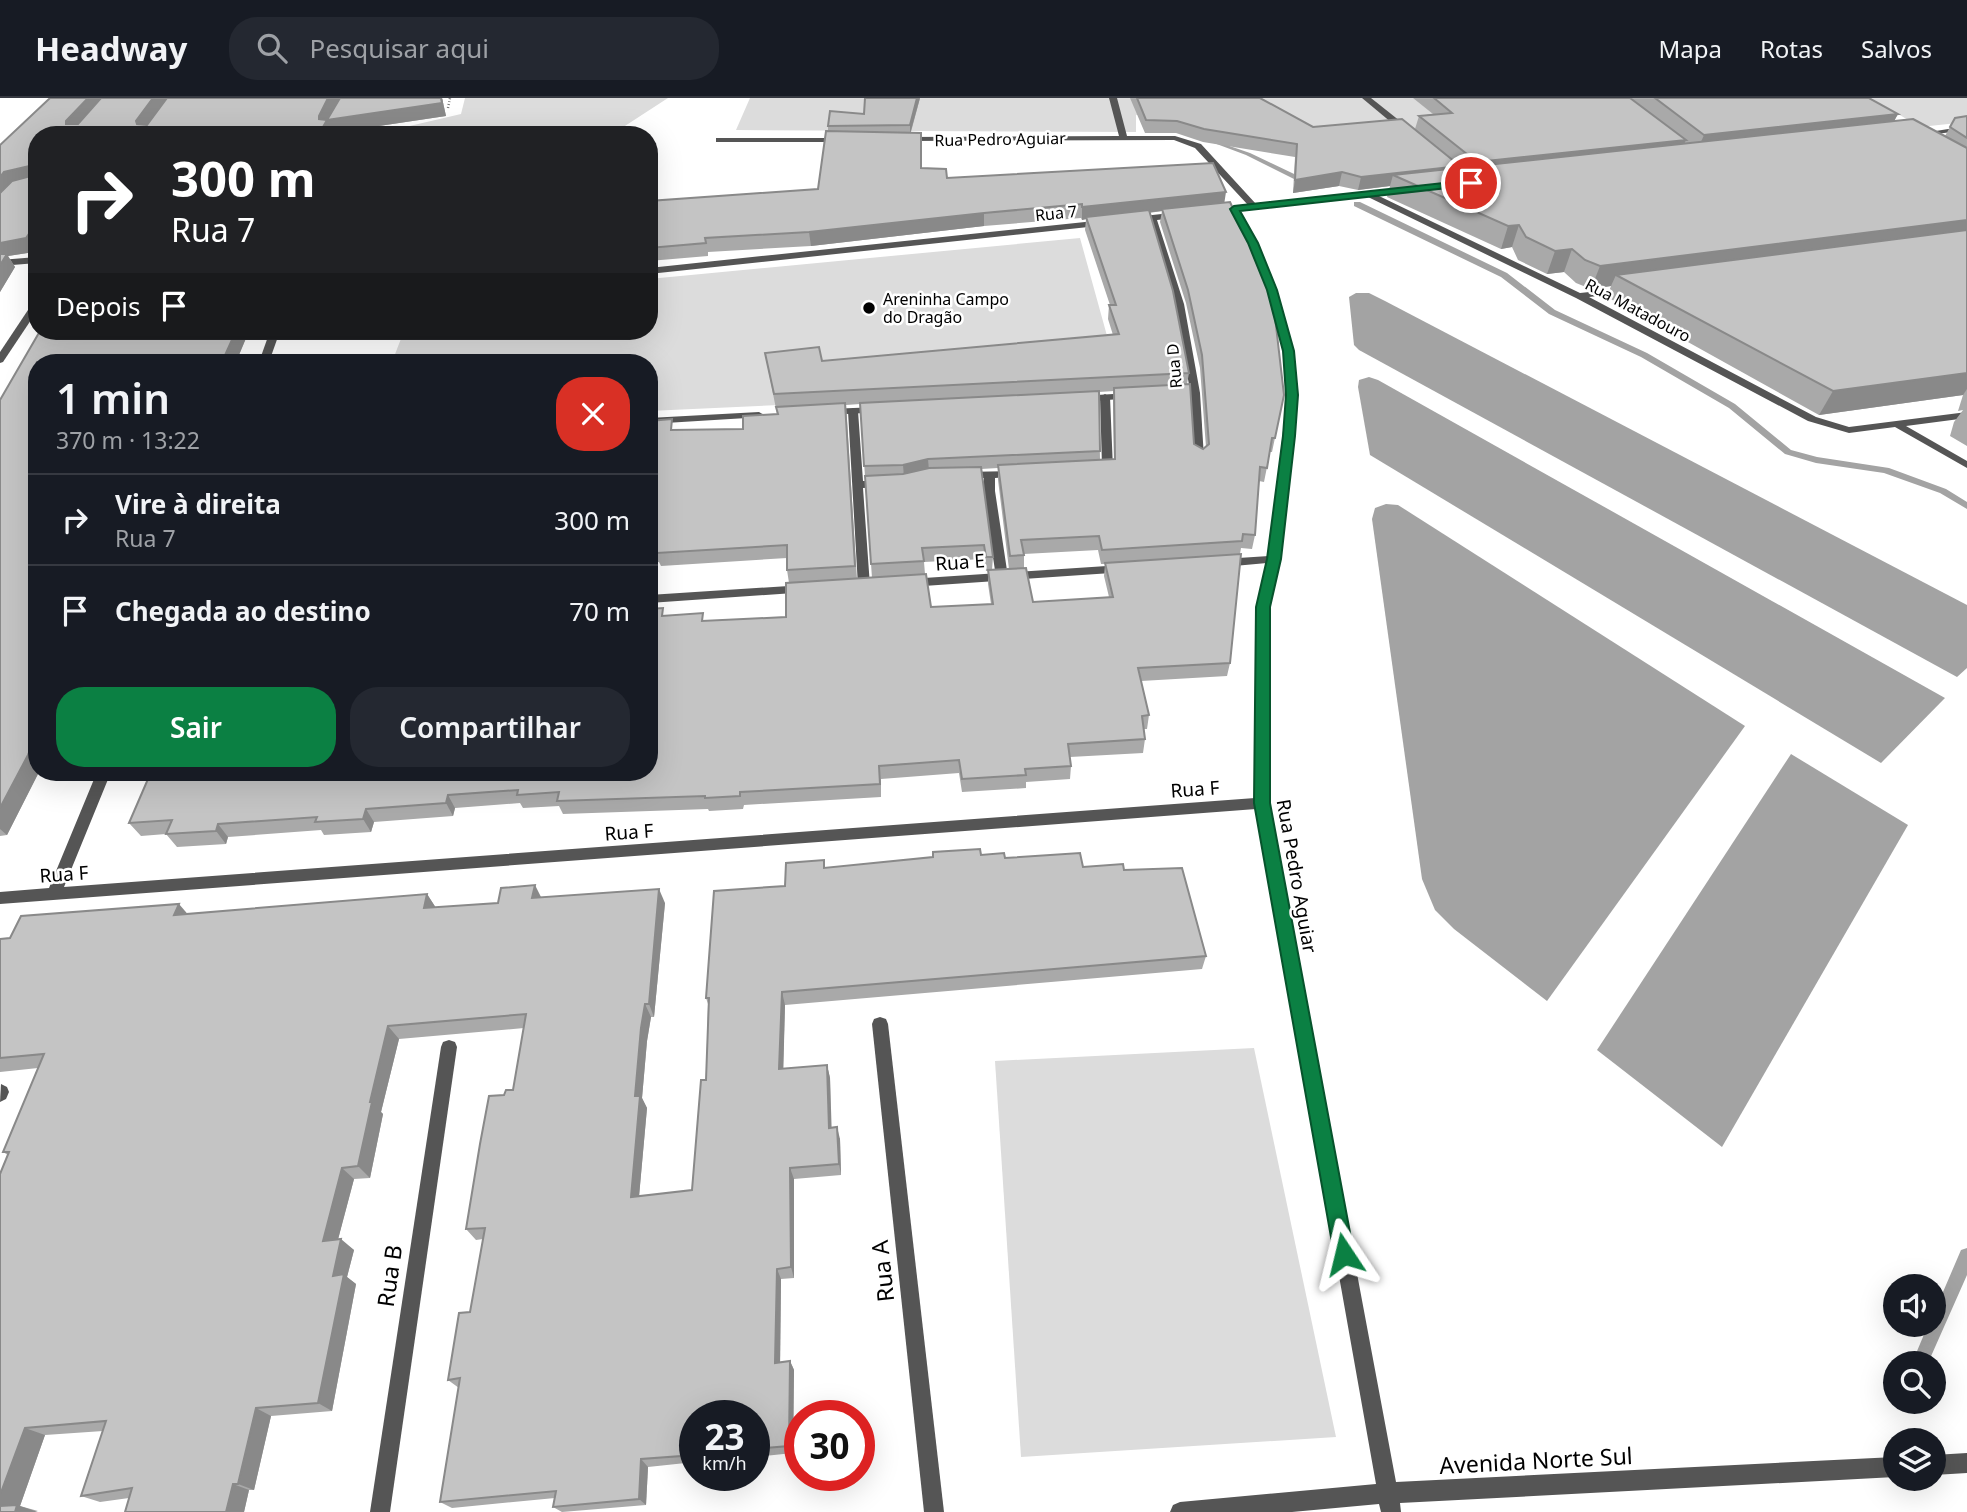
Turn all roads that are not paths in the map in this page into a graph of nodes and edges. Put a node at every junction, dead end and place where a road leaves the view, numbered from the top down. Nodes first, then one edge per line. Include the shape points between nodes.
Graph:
1 (1113, 98) edge
2 (1366, 98) edge
3 (1967, 128) edge
4 (1917, 134) edge
5 (1124, 137) junction
6 (897, 139) edge
7 (719, 140) dead end
8 (856, 140) edge
9 (1418, 140) edge
10 (1419, 188) edge
11 (1368, 194) junction
12 (1252, 206) junction
13 (1234, 209) junction
14 (1221, 211) edge
15 (1193, 214) edge
16 (1152, 218) junction
17 (1125, 221) edge
18 (1112, 223) edge
19 (28, 261) edge
20 (0, 263) edge
21 (658, 270) edge
22 (1633, 289) edge
23 (1578, 296) junction
24 (28, 318) edge
25 (0, 360) edge
26 (1195, 393) junction
27 (1144, 395) edge
28 (1157, 395) edge
29 (1105, 397) junction
30 (1066, 399) edge
31 (893, 409) edge
32 (853, 411) junction
33 (812, 413) edge
34 (771, 415) edge
35 (1967, 415) edge
36 (658, 421) edge
37 (1899, 426) junction
38 (1199, 458) edge
39 (1967, 465) edge
40 (1081, 472) edge
41 (990, 474) junction
42 (1030, 474) edge
43 (953, 476) edge
44 (892, 484) edge
45 (858, 485) junction
46 (1274, 559) junction
47 (1206, 564) edge
48 (1138, 568) edge
49 (1002, 577) junction
50 (891, 584) edge
51 (878, 585) edge
52 (864, 586) junction
53 (850, 587) edge
54 (824, 588) edge
55 (658, 598) edge
56 (100, 781) edge
57 (1262, 803) junction
58 (54, 894) junction
59 (0, 898) edge
60 (880, 1024) dead end
61 (449, 1048) dead end
62 (1967, 1463) edge
63 (1946, 1464) edge
64 (1883, 1468) edge
65 (1389, 1503) edge
66 (380, 1512) edge
67 (934, 1512) edge
68 (1180, 1512) edge

1 - 5 street
2 - 9 street
3 - 4 street
5 - 6 street, Rua Pedro Aguiar
5 - 12 street, Rua Pedro Aguiar via 1189,141
7 - 8 street
10 - 11 street
11 - 12 street
11 - 23 street, Rua Matadouro
12 - 13 street
13 - 14 street
13 - 46 street, Rua Pedro Aguiar via 1272,290 1289,351 1292,395
15 - 16 street
16 - 17 street
16 - 26 street, Rua D via 1183,313
18 - 21 street, Rua 7
19 - 20 street
22 - 23 street
23 - 37 street, Rua Matadouro via 1812,419 1849,430
24 - 25 street
26 - 28 street, Rua D
26 - 38 street
27 - 29 street, Rua D
29 - 30 street, Rua D
29 - 40 street via 1108,469
31 - 32 street
32 - 33 street
32 - 45 street
34 - 36 street
35 - 37 street, Rua Matadouro
37 - 39 street
41 - 42 street
41 - 43 street
41 - 49 street
44 - 45 street
45 - 52 street
46 - 47 street
46 - 57 street, Rua Pedro Aguiar via 1263,607
48 - 49 street, Rua E
49 - 50 street, Rua E
51 - 52 street
52 - 53 street
54 - 55 street
56 - 58 street
57 - 58 street, Rua F
57 - 65 street, Rua Pedro Aguiar
58 - 59 street, Rua F
60 - 67 street, Rua A
61 - 66 street, Rua B
62 - 63 street
64 - 65 street, Avenida Norte Sul
65 - 68 street, Avenida Norte Sul

